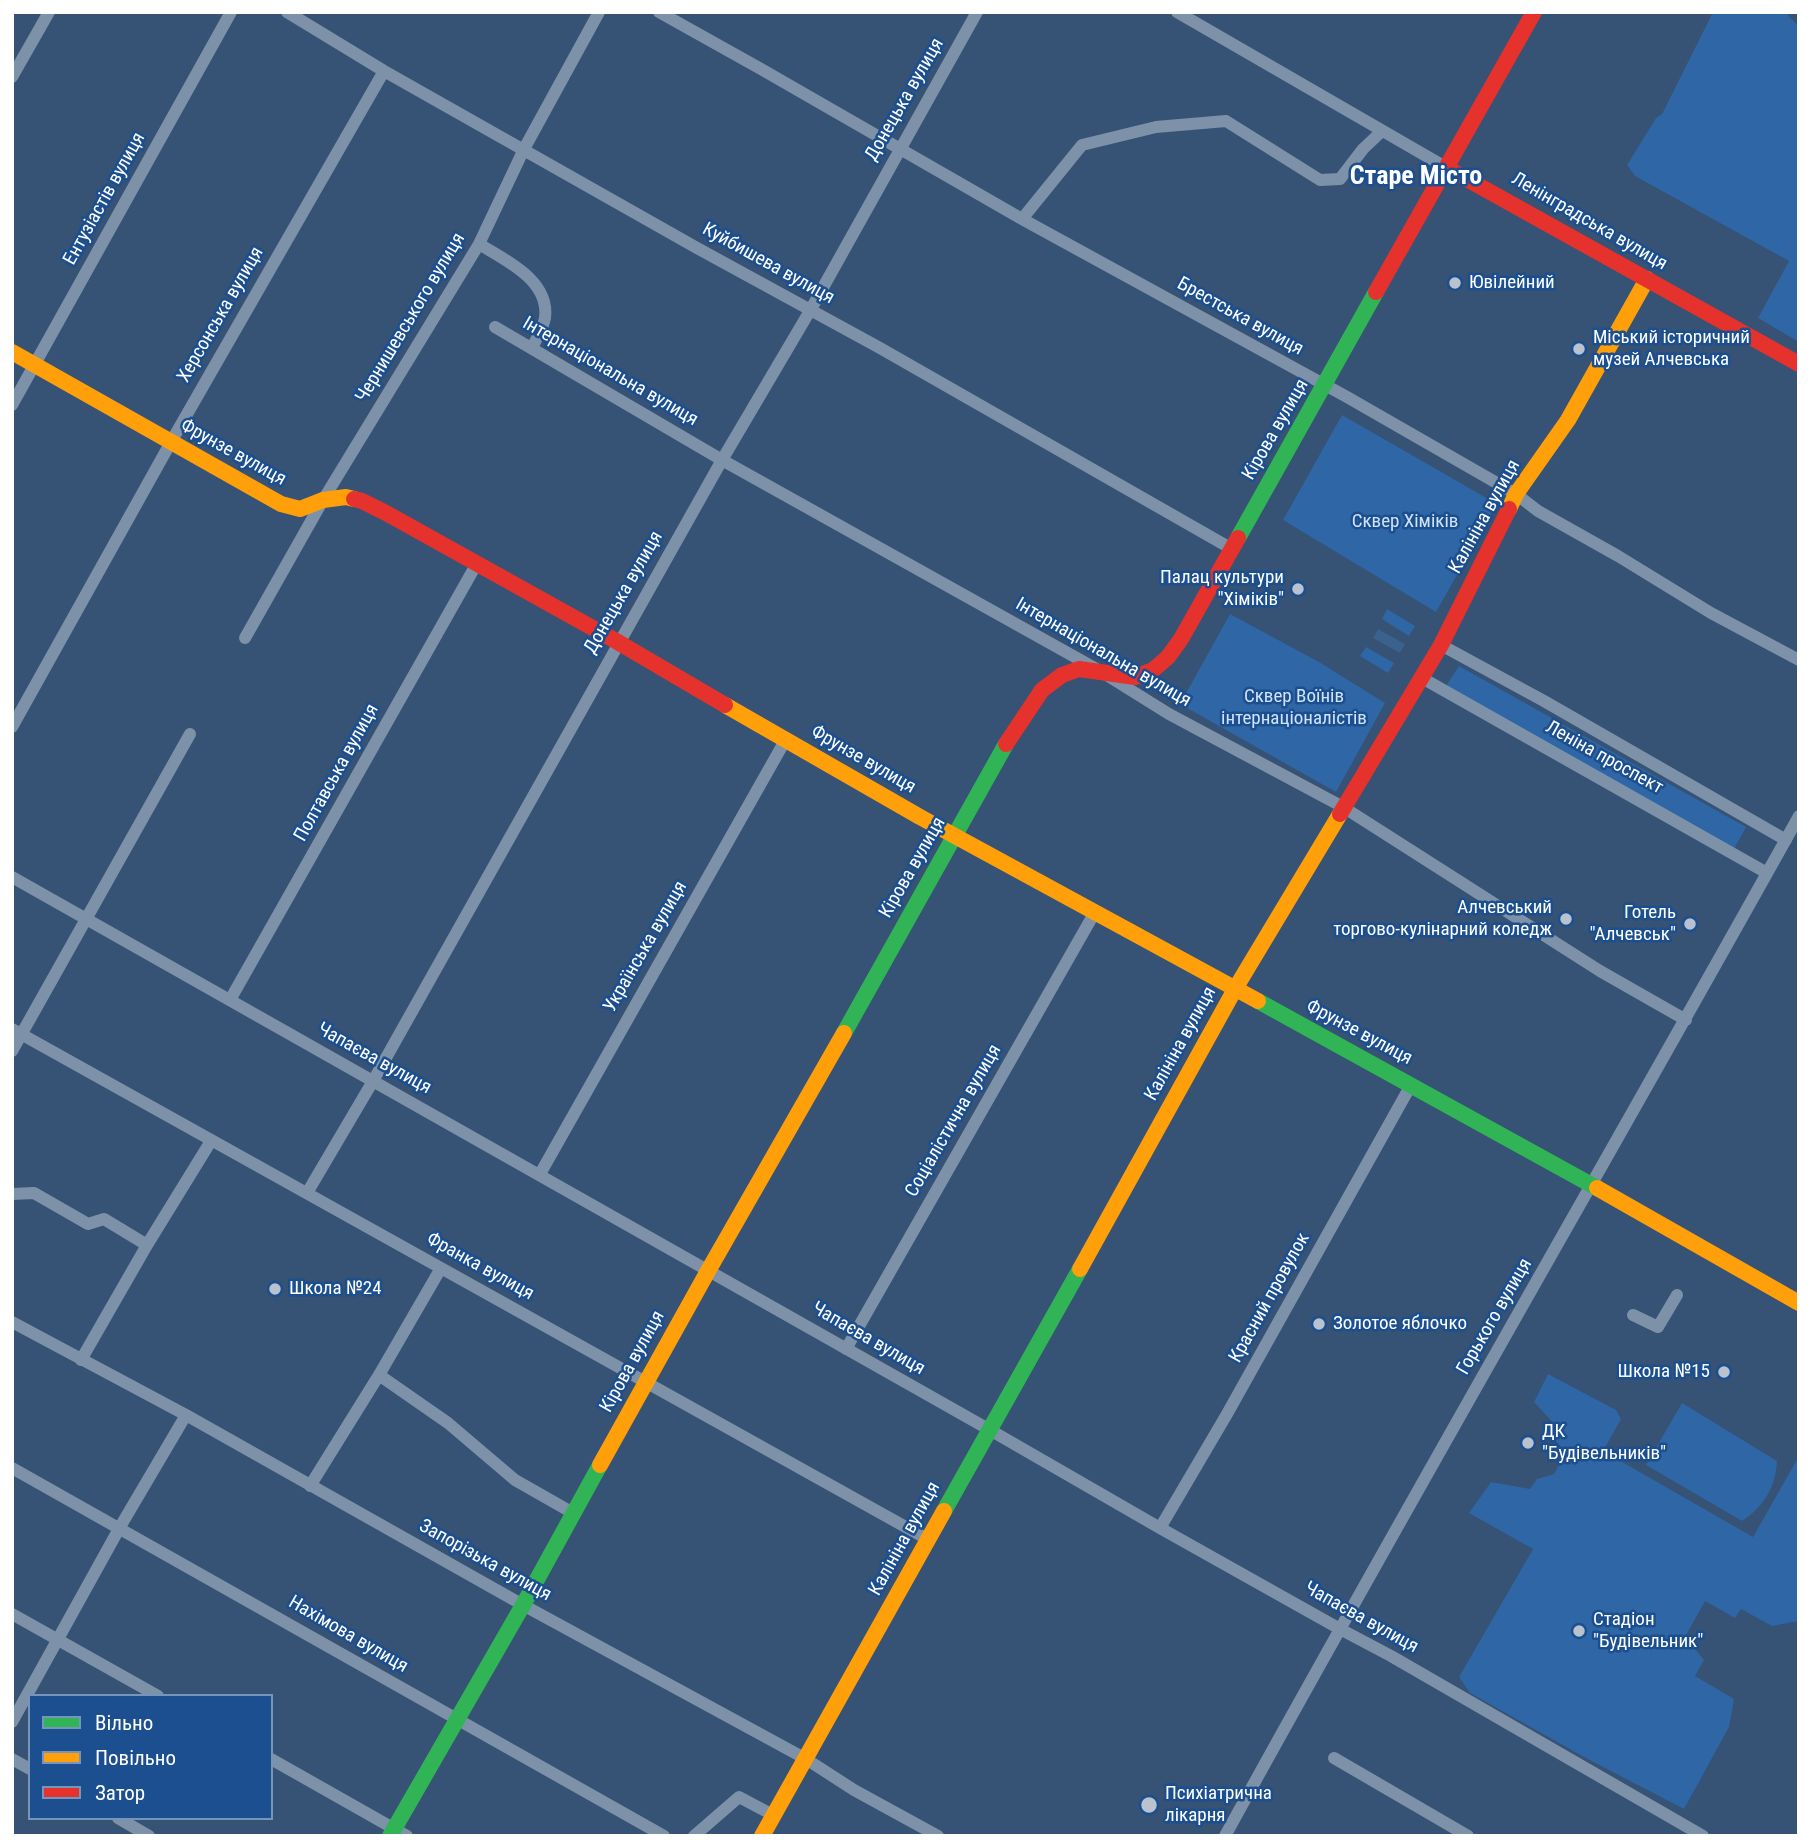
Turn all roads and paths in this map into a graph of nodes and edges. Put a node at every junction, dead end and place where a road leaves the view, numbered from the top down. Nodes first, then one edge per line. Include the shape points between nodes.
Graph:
1 (50, 12) edge
2 (231, 12) edge
3 (287, 12) edge
4 (659, 12) edge
5 (977, 12) edge
6 (1177, 12) edge
7 (1534, 12) edge
8 (596, 13) edge
9 (384, 71) junction
10 (12, 77) edge
11 (1382, 131) junction
12 (900, 148) junction
13 (524, 149) junction
14 (1447, 168) junction
15 (1022, 219) junction
16 (479, 244) junction
17 (1647, 279) junction
18 (811, 309) junction
19 (495, 327) dead end
20 (532, 348) junction
21 (12, 352) edge
22 (1799, 364) edge
23 (35, 365) junction
24 (1325, 386) junction
25 (12, 405) edge
26 (171, 442) junction
27 (722, 460) junction
28 (1516, 494) junction
29 (323, 500) junction
30 (1232, 549) junction
31 (476, 565) junction
32 (244, 638) dead end
33 (618, 642) junction
34 (1441, 645) junction
35 (1799, 660) edge
36 (1100, 671) junction
37 (1422, 678) junction
38 (12, 727) edge
39 (190, 734) dead end
40 (786, 739) junction
41 (1343, 807) junction
42 (1799, 816) edge
43 (955, 837) junction
44 (1786, 840) junction
45 (1767, 873) junction
46 (12, 877) edge
47 (1095, 912) junction
48 (86, 918) junction
49 (1236, 989) junction
50 (230, 1000) junction
51 (1686, 1020) junction
52 (17, 1032) edge
53 (12, 1051) edge
54 (373, 1081) junction
55 (1411, 1085) junction
56 (211, 1141) junction
57 (540, 1174) junction
58 (1592, 1186) junction
59 (307, 1193) junction
60 (12, 1194) edge
61 (147, 1245) junction
62 (441, 1268) junction
63 (708, 1271) junction
64 (1677, 1295) dead end
65 (1799, 1303) edge
66 (1633, 1315) dead end
67 (12, 1322) edge
68 (846, 1349) junction
69 (81, 1360) junction
70 (379, 1375) junction
71 (646, 1382) junction
72 (186, 1415) junction
73 (990, 1430) junction
74 (12, 1468) edge
75 (310, 1486) junction
76 (573, 1513) junction
77 (120, 1527) junction
78 (1160, 1528) junction
79 (929, 1540) junction
80 (523, 1605) junction
81 (12, 1614) edge
82 (1340, 1629) junction
83 (59, 1640) junction
84 (28, 1694) edge
85 (28, 1694) edge
86 (154, 1694) edge
87 (458, 1720) junction
88 (12, 1722) edge
89 (1334, 1758) dead end
90 (12, 1759) edge
91 (806, 1759) junction
92 (273, 1760) edge
93 (28, 1768) edge
94 (773, 1815) junction
95 (121, 1820) edge
96 (397, 1833) edge
97 (149, 1836) edge
98 (664, 1836) edge
99 (694, 1836) edge
100 (762, 1836) edge
101 (938, 1836) edge
102 (1225, 1836) edge
103 (1468, 1836) edge
104 (1703, 1836) edge

1 - 10 street
2 - 23 street, Ентузіастів вулиця
3 - 9 street, Куйбишева вулиця
4 - 12 street, Брестська вулиця
5 - 12 street, Донецька вулиця
6 - 11 street, Ленінградська вулиця
7 - 14 street, Кірова вулиця
8 - 13 street, Чернишевського вулиця
9 - 13 street, Куйбишева вулиця
9 - 26 street, Херсонська вулиця
11 - 14 street, Ленінградська вулиця
11 - 15 street via 1340,178 1320,180 1226,121 1156,127 1082,145
12 - 15 street, Брестська вулиця
12 - 18 street, Донецька вулиця
13 - 16 street, Чернишевського вулиця
13 - 18 street, Куйбишева вулиця
14 - 17 street, Ленінградська вулиця
14 - 24 street, Кірова вулиця
15 - 24 street, Брестська вулиця
16 - 20 street via 517,268 540,292 545,318
16 - 29 street, Чернишевського вулиця
17 - 22 street, Ленінградська вулиця
17 - 28 street, Калініна вулиця via 1568,420
18 - 27 street, Донецька вулиця
18 - 30 street, Куйбишева вулиця
19 - 20 street, Інтернаціональна вулиця
20 - 27 street, Інтернаціональна вулиця
21 - 23 street, Фрунзе вулиця
23 - 25 street, Ентузіастів вулиця
23 - 26 street, Фрунзе вулиця
24 - 28 street, Брестська вулиця
24 - 30 street, Кірова вулиця
26 - 29 street, Фрунзе вулиця via 281,504 300,509
26 - 38 street, Херсонська вулиця
27 - 33 street, Донецька вулиця
27 - 36 street, Інтернаціональна вулиця
28 - 34 street, Калініна вулиця
28 - 35 street, Брестська вулиця via 1538,511
29 - 31 street, Фрунзе вулиця via 346,497 362,501
29 - 32 street, Чернишевського вулиця
30 - 36 street, Кірова вулиця via 1168,657 1135,677
31 - 33 street, Фрунзе вулиця
31 - 50 street, Полтавська вулиця
33 - 40 street, Фрунзе вулиця
33 - 54 street, Донецька вулиця
34 - 37 street, Калініна вулиця
34 - 44 street, Леніна проспект
36 - 41 street, Інтернаціональна вулиця via 1169,714
36 - 43 street, Кірова вулиця via 1079,669 1042,690 1013,732
37 - 41 street, Калініна вулиця
37 - 45 street, Леніна проспект
39 - 48 street
40 - 43 street, Фрунзе вулиця
40 - 57 street, Українська вулиця
41 - 49 street, Калініна вулиця
41 - 51 street, Інтернаціональна вулиця via 1600,971
42 - 44 street, Горького вулиця
43 - 47 street, Фрунзе вулиця
43 - 63 street, Кірова вулиця
44 - 45 street, Горького вулиця
45 - 51 street, Горького вулиця
46 - 48 street, Чапаєва вулиця
47 - 49 street, Фрунзе вулиця
47 - 68 street, Соціалістична вулиця
48 - 50 street, Чапаєва вулиця
48 - 52 street
49 - 55 street, Фрунзе вулиця
49 - 73 street, Калініна вулиця
50 - 54 street, Чапаєва вулиця
51 - 58 street, Горького вулиця
52 - 53 street
52 - 56 street, Франка вулиця
54 - 57 street, Чапаєва вулиця
54 - 59 street, Донецька вулиця
55 - 58 street, Фрунзе вулиця
55 - 78 street, Красний провулок
56 - 59 street, Франка вулиця
56 - 61 street
57 - 63 street, Чапаєва вулиця
58 - 65 street, Фрунзе вулиця
58 - 82 street, Горького вулиця
59 - 62 street, Франка вулиця
60 - 61 street via 34,1193 88,1224 104,1219
61 - 69 street
62 - 70 street
62 - 71 street, Франка вулиця
63 - 68 street, Чапаєва вулиця
63 - 71 street, Кірова вулиця
64 - 66 street via 1658,1327
67 - 69 street, Запорізька вулиця
68 - 73 street, Чапаєва вулиця
69 - 72 street, Запорізька вулиця
70 - 75 street
70 - 76 street via 448,1423 515,1480
71 - 76 street, Кірова вулиця
71 - 79 street, Франка вулиця
72 - 75 street, Запорізька вулиця
72 - 77 street
73 - 78 street, Чапаєва вулиця
73 - 79 street, Калініна вулиця
74 - 77 street, Нахімова вулиця
75 - 80 street, Запорізька вулиця
76 - 80 street, Кірова вулиця
77 - 83 street
77 - 87 street, Нахімова вулиця
78 - 82 street, Чапаєва вулиця
79 - 91 street, Калініна вулиця
80 - 87 street, Кірова вулиця
80 - 91 street, Запорізька вулиця
81 - 83 street
82 - 102 street, Горького вулиця
82 - 104 street, Чапаєва вулиця
83 - 84 street
83 - 86 street
85 - 88 street
87 - 96 street, Кірова вулиця
87 - 98 street, Нахімова вулиця
89 - 103 street
90 - 93 street
91 - 94 street, Калініна вулиця
91 - 101 street, Запорізька вулиця
92 - 96 street
94 - 99 street via 740,1797
94 - 100 street, Калініна вулиця
95 - 97 street

